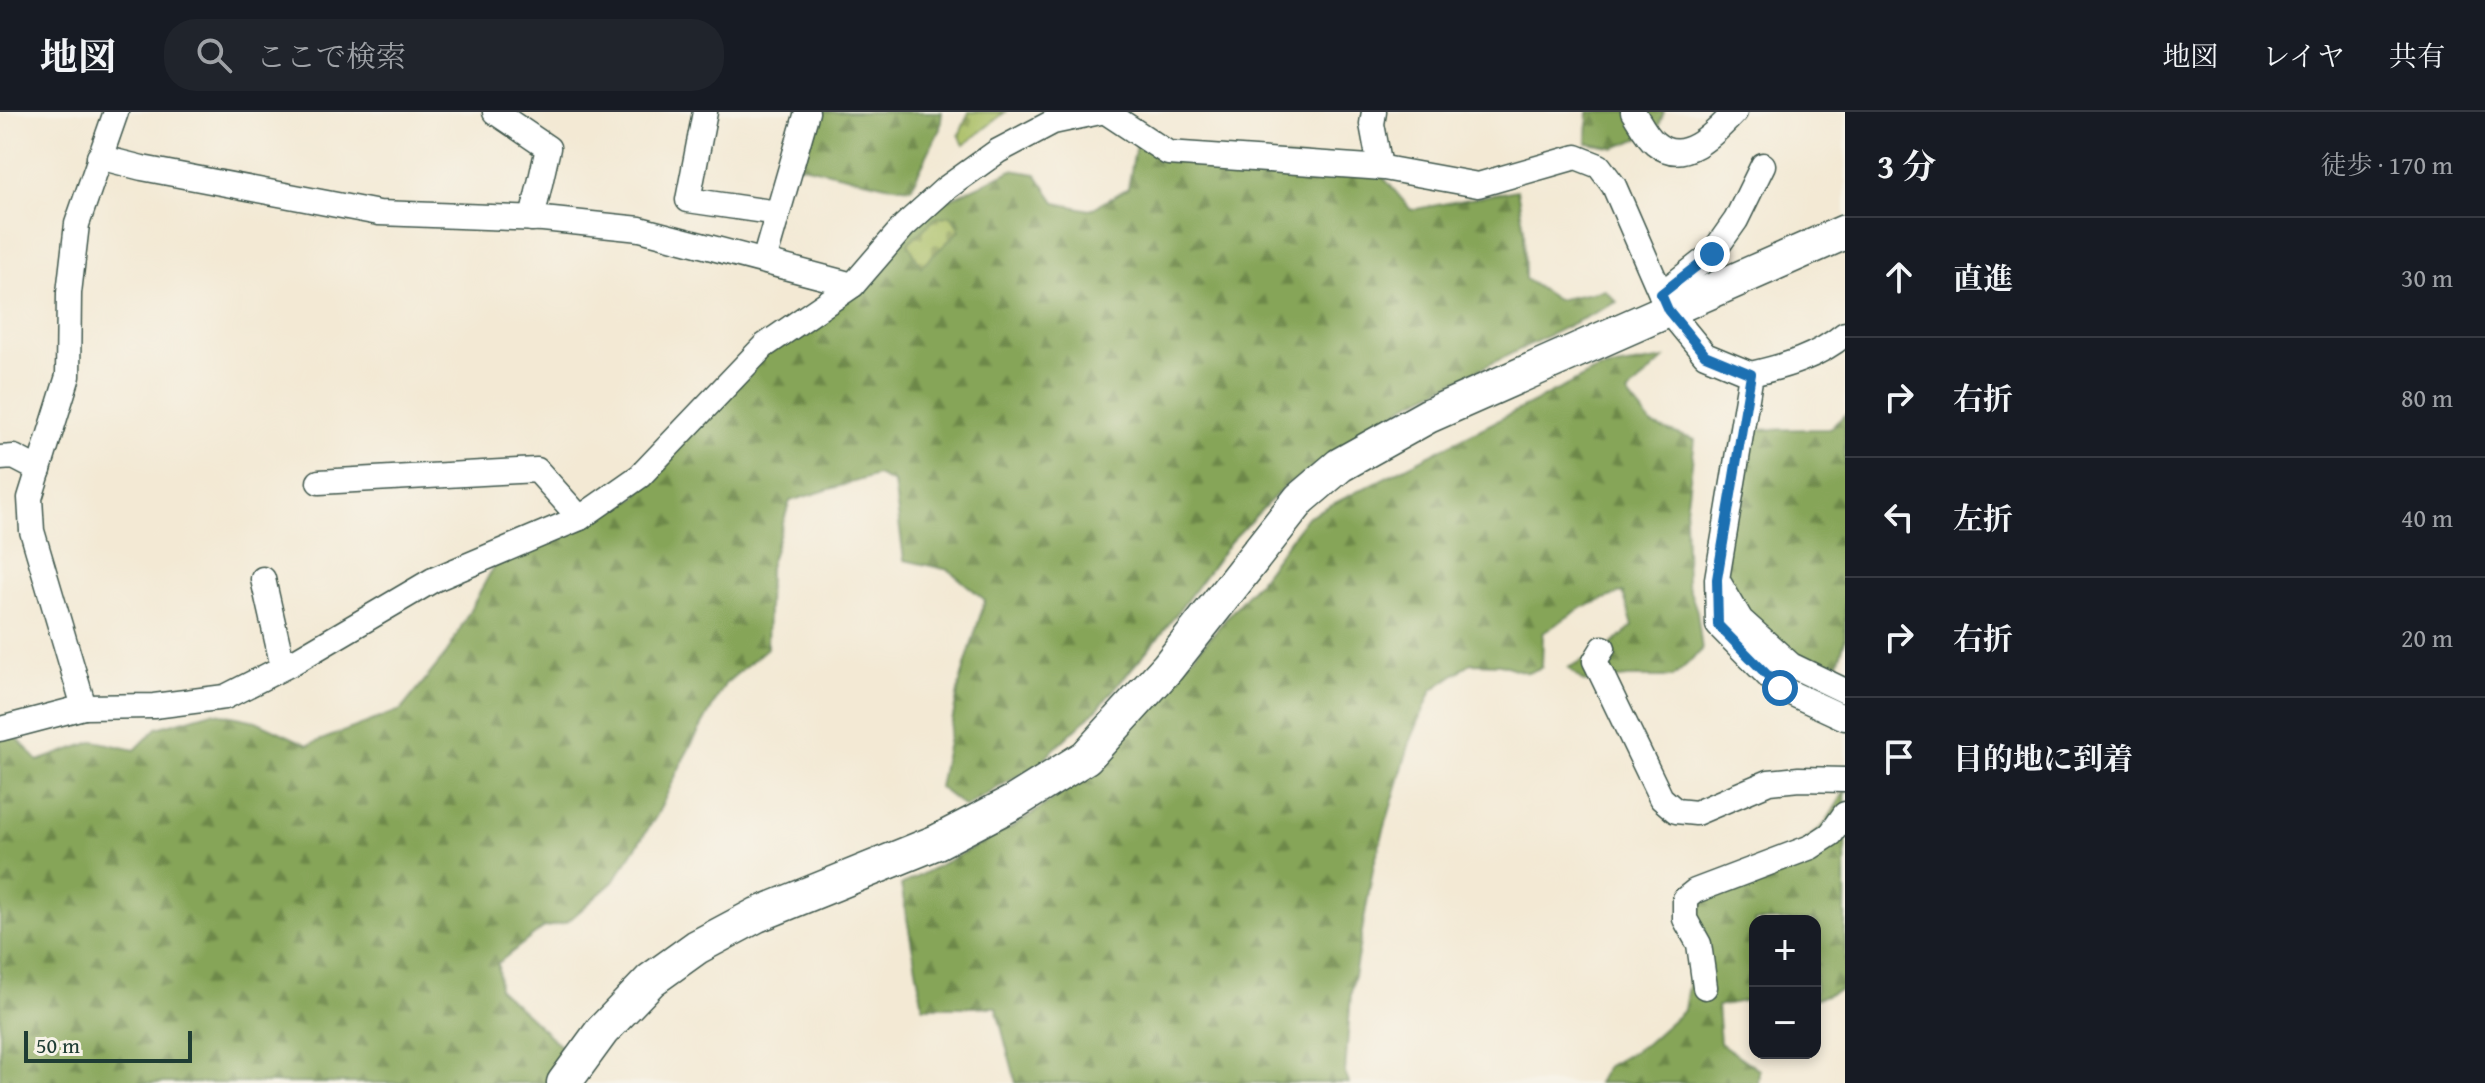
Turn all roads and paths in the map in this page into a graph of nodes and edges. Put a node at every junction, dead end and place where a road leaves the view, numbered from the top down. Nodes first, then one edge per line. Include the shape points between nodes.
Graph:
1 (116, 112) edge
2 (495, 112) edge
3 (705, 112) edge
4 (807, 112) edge
5 (1103, 112) edge
6 (1374, 112) edge
7 (1633, 112) edge
8 (1735, 112) edge
9 (99, 157) junction
10 (1763, 165) dead end
11 (1380, 167) junction
12 (778, 213) junction
13 (532, 219) junction
14 (1845, 232) edge
15 (764, 261) junction
16 (853, 285) junction
17 (1664, 302) junction
18 (1845, 334) edge
19 (1751, 374) junction
20 (0, 458) edge
21 (39, 470) junction
22 (319, 482) dead end
23 (580, 518) junction
24 (263, 579) dead end
25 (1717, 579) junction
26 (1603, 648) dead end
27 (283, 667) junction
28 (1845, 691) edge
29 (84, 707) junction
30 (1845, 718) edge
31 (0, 729) edge
32 (1845, 780) edge
33 (1845, 814) edge
34 (1705, 987) dead end
35 (564, 1083) edge

1 - 9 street
2 - 13 street via 548,148
3 - 12 street via 688,200
4 - 12 street
5 - 11 street via 1168,153
5 - 16 street via 1053,122 998,151 904,226
6 - 11 street
7 - 8 street via 1656,144 1675,152 1695,148
9 - 13 street via 379,213
9 - 21 street via 77,224 68,376
10 - 17 street via 1712,254
11 - 17 street via 1478,185 1576,157 1599,166 1614,186
12 - 15 street
13 - 15 street via 640,229
14 - 17 street
15 - 16 street
16 - 23 street via 764,346 640,476
17 - 19 street via 1705,355
17 - 35 street via 1428,416 1340,465 1300,499 1168,667 1086,757 937,842 757,915 697,947 651,980 602,1031
18 - 19 street via 1827,349 1791,365
19 - 25 street
20 - 21 street via 14,457
21 - 29 street via 30,498 32,531
22 - 23 street via 537,470
23 - 27 street via 433,580
24 - 27 street
25 - 28 street via 1741,620 1791,665
25 - 30 street via 1718,625 1780,688
26 - 32 street via 1595,661 1661,798 1676,811 1696,813 1769,782
27 - 29 street via 225,697
29 - 31 street
33 - 34 street via 1831,834 1811,847 1685,899 1685,919 1699,944

